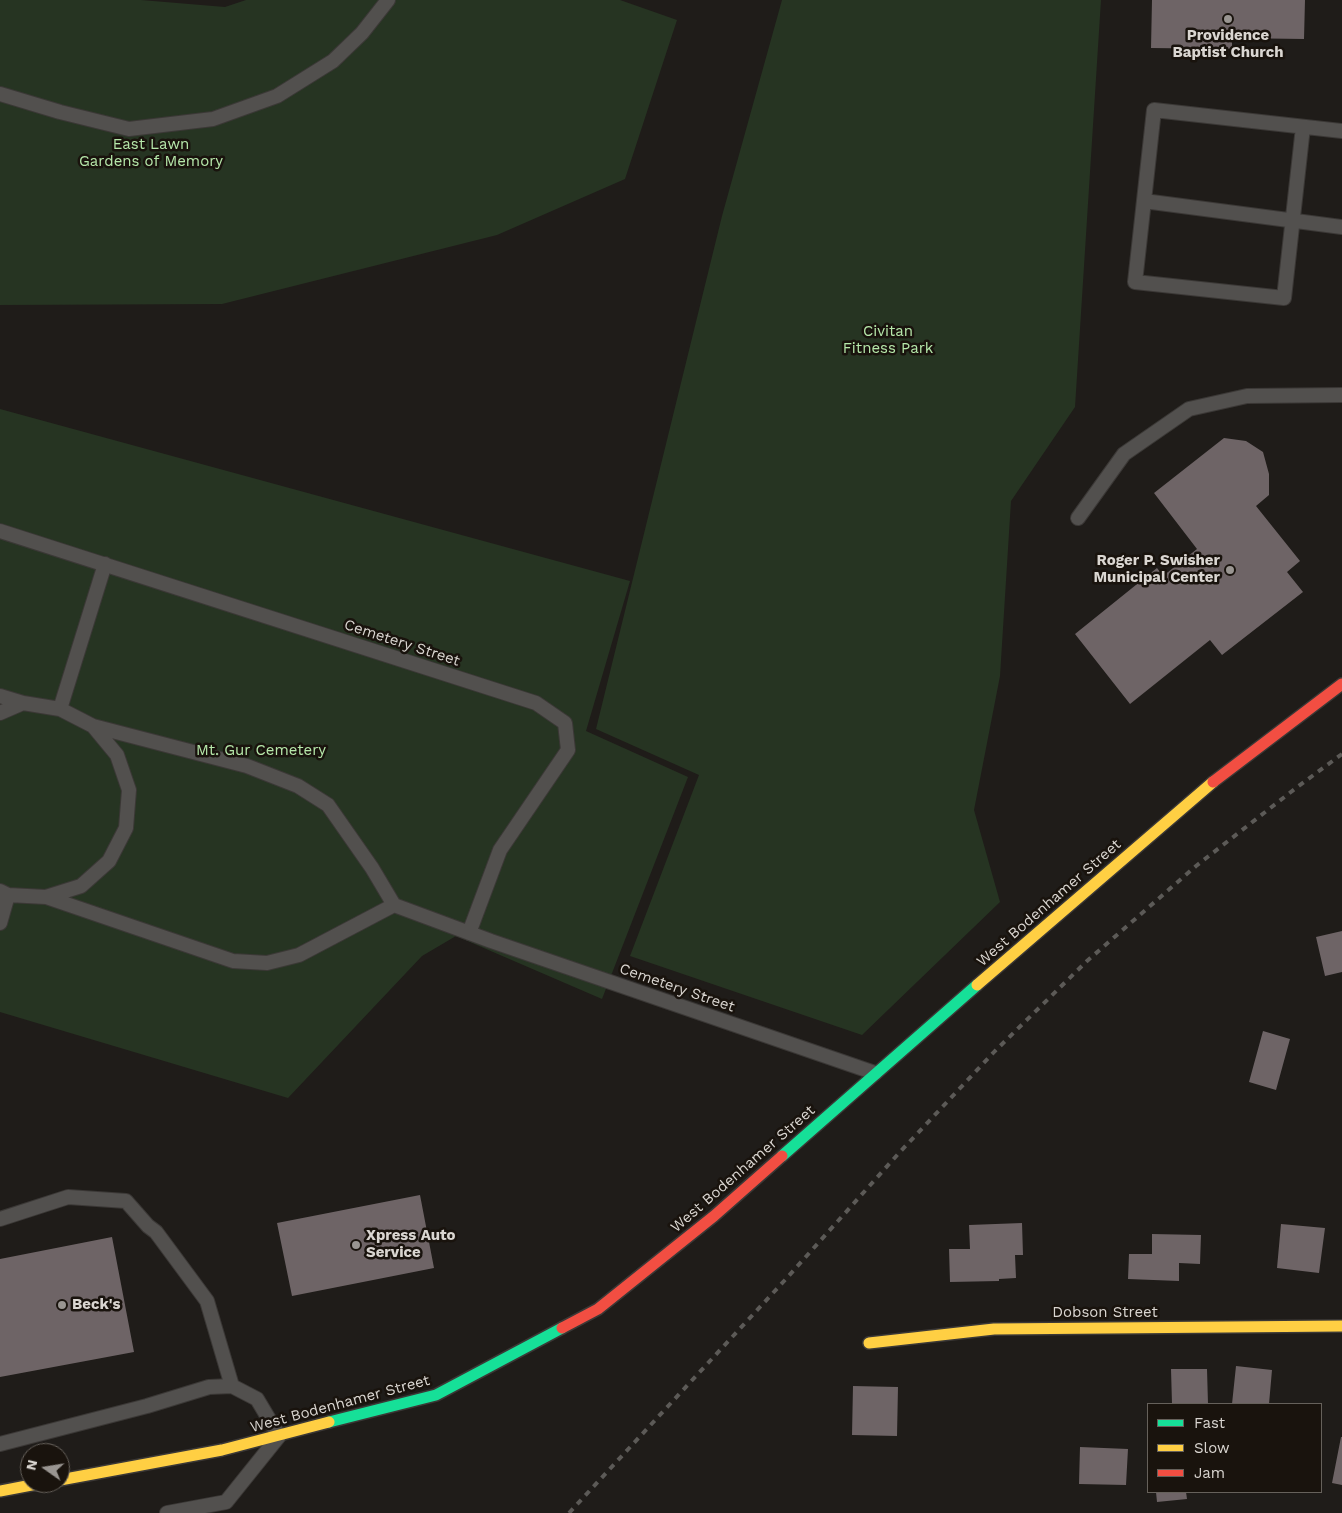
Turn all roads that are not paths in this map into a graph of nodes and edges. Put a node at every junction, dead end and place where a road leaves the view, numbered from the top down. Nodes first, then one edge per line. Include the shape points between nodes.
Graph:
1 (388, 0) edge
2 (0, 94) edge
3 (1303, 126) junction
4 (1342, 131) edge
5 (1144, 201) junction
6 (1293, 220) junction
7 (1342, 227) edge
8 (1342, 395) edge
9 (1078, 518) dead end
10 (0, 531) edge
11 (105, 564) junction
12 (1342, 684) edge
13 (0, 696) edge
14 (23, 703) junction
15 (60, 709) junction
16 (0, 713) edge
17 (93, 726) junction
18 (4, 893) edge
19 (46, 897) junction
20 (394, 906) junction
21 (0, 922) edge
22 (469, 933) junction
23 (875, 1073) junction
24 (0, 1219) edge
25 (1342, 1326) edge
26 (869, 1343) dead end
27 (232, 1386) junction
28 (278, 1436) junction
29 (0, 1444) edge
30 (70, 1478) edge
31 (20, 1487) edge
32 (0, 1491) edge
33 (167, 1513) edge

1 - 2 lane via 362,33 333,61 276,96 213,119 129,129
3 - 4 lane
3 - 5 lane via 1154,110
3 - 6 lane
5 - 6 lane
5 - 6 lane via 1135,282 1284,298
6 - 7 lane
8 - 9 lane via 1247,396 1189,409 1124,454
10 - 11 lane, Cemetery Street
11 - 15 lane
11 - 22 lane, Cemetery Street via 536,703 565,722 568,750 500,850
12 - 23 main road, West Bodenhamer Street via 1207,786
13 - 14 lane
14 - 15 lane
14 - 16 lane
15 - 17 lane
17 - 19 lane via 117,754 129,790 126,828 110,861 81,886
17 - 20 lane via 246,766 298,786 328,805
18 - 19 lane
18 - 21 lane
19 - 20 lane via 232,961 267,963 298,955
20 - 22 lane, Cemetery Street
22 - 23 lane, Cemetery Street
23 - 28 main road, West Bodenhamer Street via 714,1216 598,1309 436,1395
24 - 27 lane via 68,1197 126,1201 156,1232 207,1301
25 - 26 main road, Dobson Street via 994,1329
27 - 28 lane via 257,1399
27 - 29 lane via 209,1387
28 - 30 main road, West Bodenhamer Street via 222,1450
28 - 33 lane via 226,1502
31 - 32 main road

